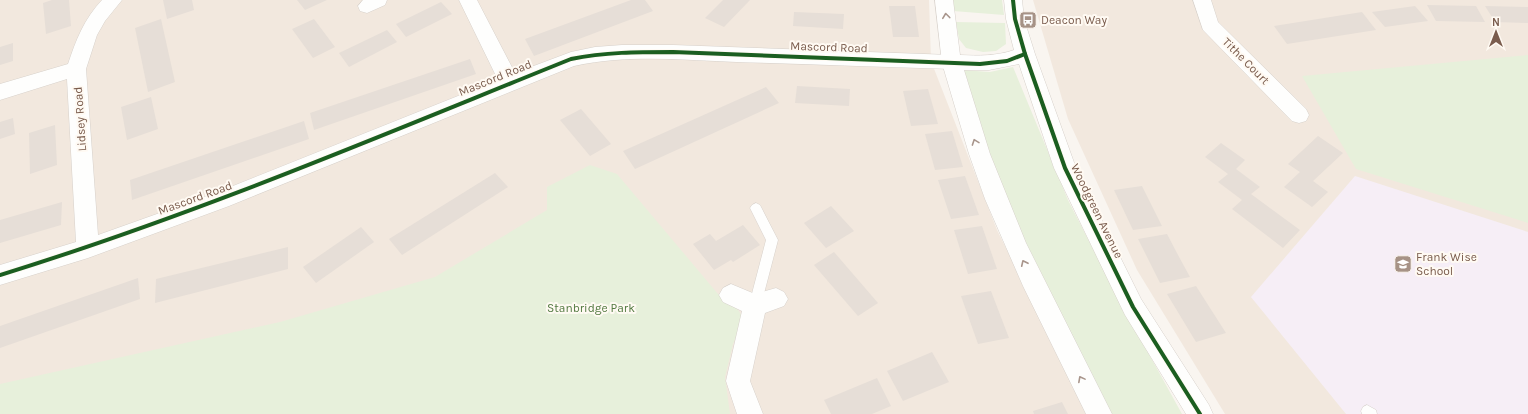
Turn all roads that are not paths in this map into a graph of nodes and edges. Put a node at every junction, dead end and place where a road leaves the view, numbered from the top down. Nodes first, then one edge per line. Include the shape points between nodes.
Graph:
1 (113, 0) edge
2 (468, 0) edge
3 (944, 0) edge
4 (1014, 0) edge
5 (1202, 0) edge
6 (1025, 54) junction
7 (952, 62) junction
8 (76, 69) junction
9 (510, 83) junction
10 (0, 92) edge
11 (1299, 116) dead end
12 (756, 208) dead end
13 (88, 248) junction
14 (0, 275) edge
15 (732, 295) dead end
16 (766, 302) junction
17 (750, 414) edge
18 (1099, 414) edge
19 (1200, 414) edge

1 - 8 street, Lidsey Road via 98,16 87,35
2 - 9 street
7 -> 3 street
4 - 6 street, Woodgreen Avenue via 1015,19
5 - 11 street, Tithe Court via 1210,25
6 - 7 street, Mascord Road via 1007,61 980,64
6 - 19 street, Woodgreen Avenue via 1065,168 1133,307
7 - 9 street, Mascord Road via 622,52 595,54 571,60
18 -> 7 street via 1060,340 1006,223 973,138
8 - 10 street
8 - 13 street, Lidsey Road
9 - 13 street, Mascord Road via 221,200
12 - 16 lane via 772,240
13 - 14 street, Mascord Road
15 - 16 street
16 - 17 street via 738,381

